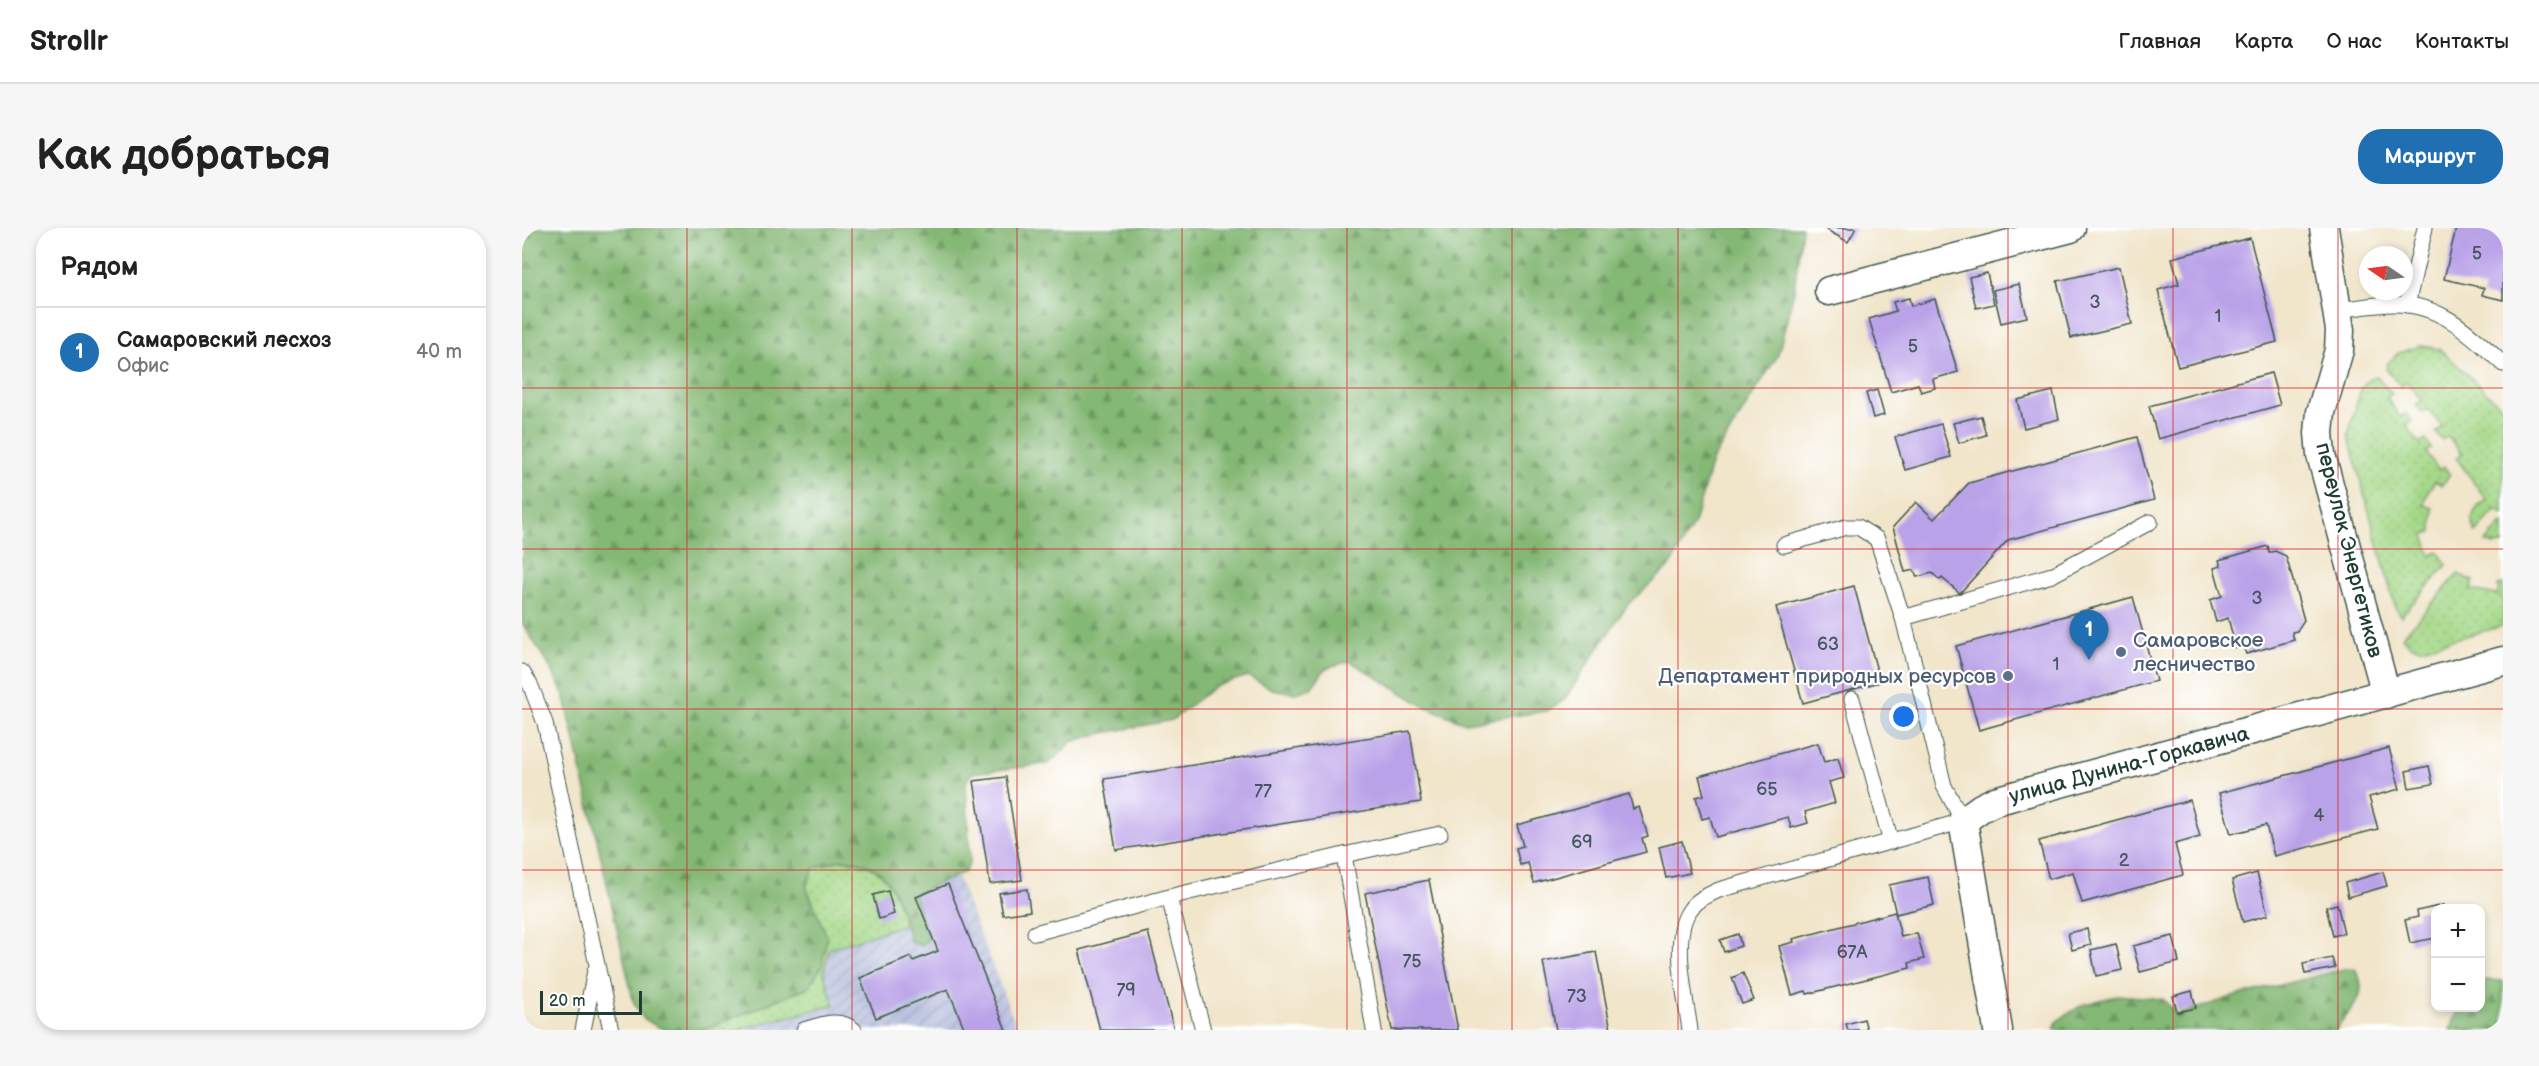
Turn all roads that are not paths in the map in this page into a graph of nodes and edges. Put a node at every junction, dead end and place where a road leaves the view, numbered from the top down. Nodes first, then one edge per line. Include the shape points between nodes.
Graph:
1 (2071, 228) edge
2 (2324, 228) edge
3 (2425, 228) edge
4 (1829, 291) dead end
5 (2407, 305) junction
6 (2338, 310) junction
7 (2503, 364) edge
8 (2150, 522) dead end
9 (1784, 545) dead end
10 (1903, 618) junction
11 (2503, 661) edge
12 (522, 672) edge
13 (2386, 694) junction
14 (1852, 699) dead end
15 (1963, 821) junction
16 (1440, 834) dead end
17 (1890, 842) junction
18 (1344, 855) junction
19 (1169, 897) junction
20 (1035, 933) dead end
21 (596, 965) junction
22 (583, 1030) edge
23 (612, 1030) edge
24 (804, 1030) edge
25 (854, 1030) edge
26 (1203, 1030) edge
27 (1374, 1030) edge
28 (1690, 1030) edge
29 (1998, 1030) edge

1 - 4 street
2 - 6 street, переулок Энергетиков
3 - 5 lane
5 - 6 lane
5 - 7 lane via 2440,314 2464,327
6 - 13 street, переулок Энергетиков via 2339,350 2321,412 2321,455
8 - 10 lane via 2052,575
9 - 10 lane via 1846,527 1858,527 1869,533 1877,539
10 - 15 lane via 1944,786
11 - 13 street, улица Дунина-Горкавича
12 - 21 lane via 544,723
13 - 15 street, улица Дунина-Горкавича via 1995,801
14 - 17 lane
15 - 17 lane
15 - 29 street
16 - 18 lane
17 - 28 lane via 1719,890 1700,899 1689,911 1681,931
18 - 19 lane
18 - 27 lane
19 - 20 lane
19 - 26 lane
21 - 22 lane
21 - 23 lane
24 - 25 lane via 843,1022

